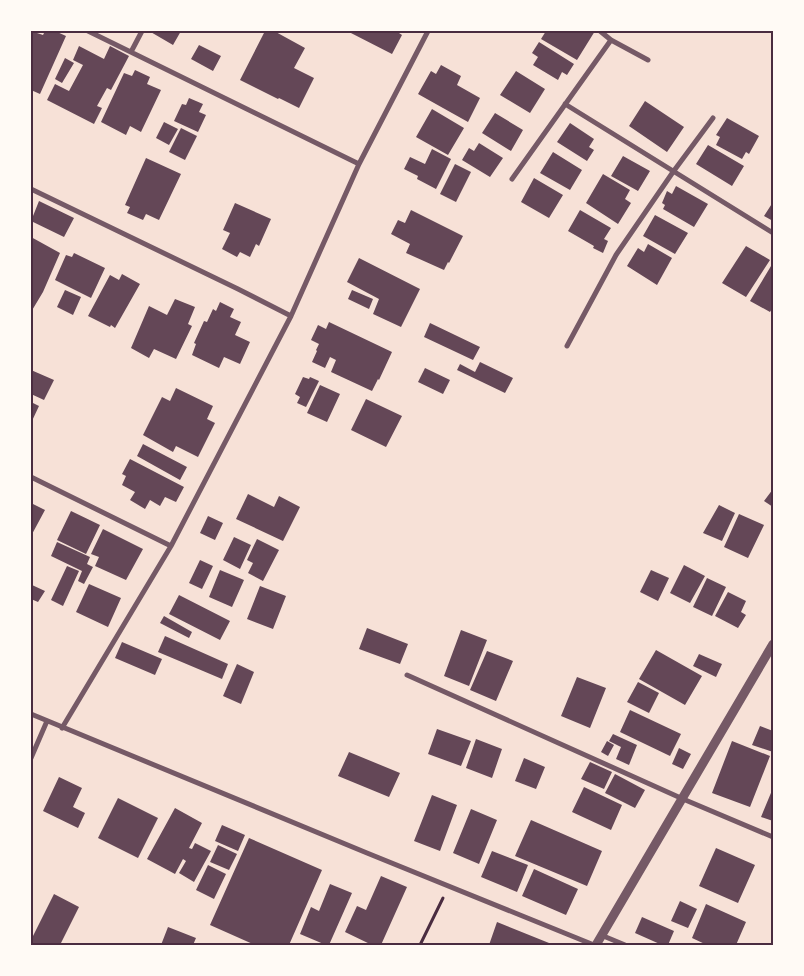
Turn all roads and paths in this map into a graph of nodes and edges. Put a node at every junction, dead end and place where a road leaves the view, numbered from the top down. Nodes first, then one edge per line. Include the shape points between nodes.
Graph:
1 (88, 31) edge
2 (142, 31) edge
3 (428, 31) edge
4 (600, 31) edge
5 (612, 40) junction
6 (131, 52) junction
7 (648, 60) dead end
8 (565, 104) junction
9 (713, 118) dead end
10 (359, 164) junction
11 (673, 172) junction
12 (512, 179) dead end
13 (31, 189) edge
14 (773, 233) edge
15 (291, 316) junction
16 (566, 346) dead end
17 (31, 477) edge
18 (171, 546) junction
19 (773, 644) edge
20 (407, 675) dead end
21 (31, 714) edge
22 (47, 721) junction
23 (62, 728) junction
24 (31, 758) edge
25 (683, 799) junction
26 (773, 837) edge
27 (449, 886) junction
28 (601, 935) junction
29 (420, 945) edge
30 (595, 945) edge
31 (625, 945) edge

1 - 6 street
2 - 6 street
3 - 10 street
4 - 5 street
5 - 7 street
5 - 8 street
6 - 10 street
8 - 11 street
8 - 12 street
9 - 11 street
10 - 15 street
11 - 14 street
11 - 16 street via 616,255
13 - 15 street
15 - 18 street
17 - 18 street
18 - 23 street
19 - 25 street
20 - 25 street
21 - 22 street
22 - 23 street
22 - 24 street
23 - 27 street
25 - 26 street
25 - 28 street
27 - 29 path
27 - 30 street
28 - 30 street
28 - 31 street

